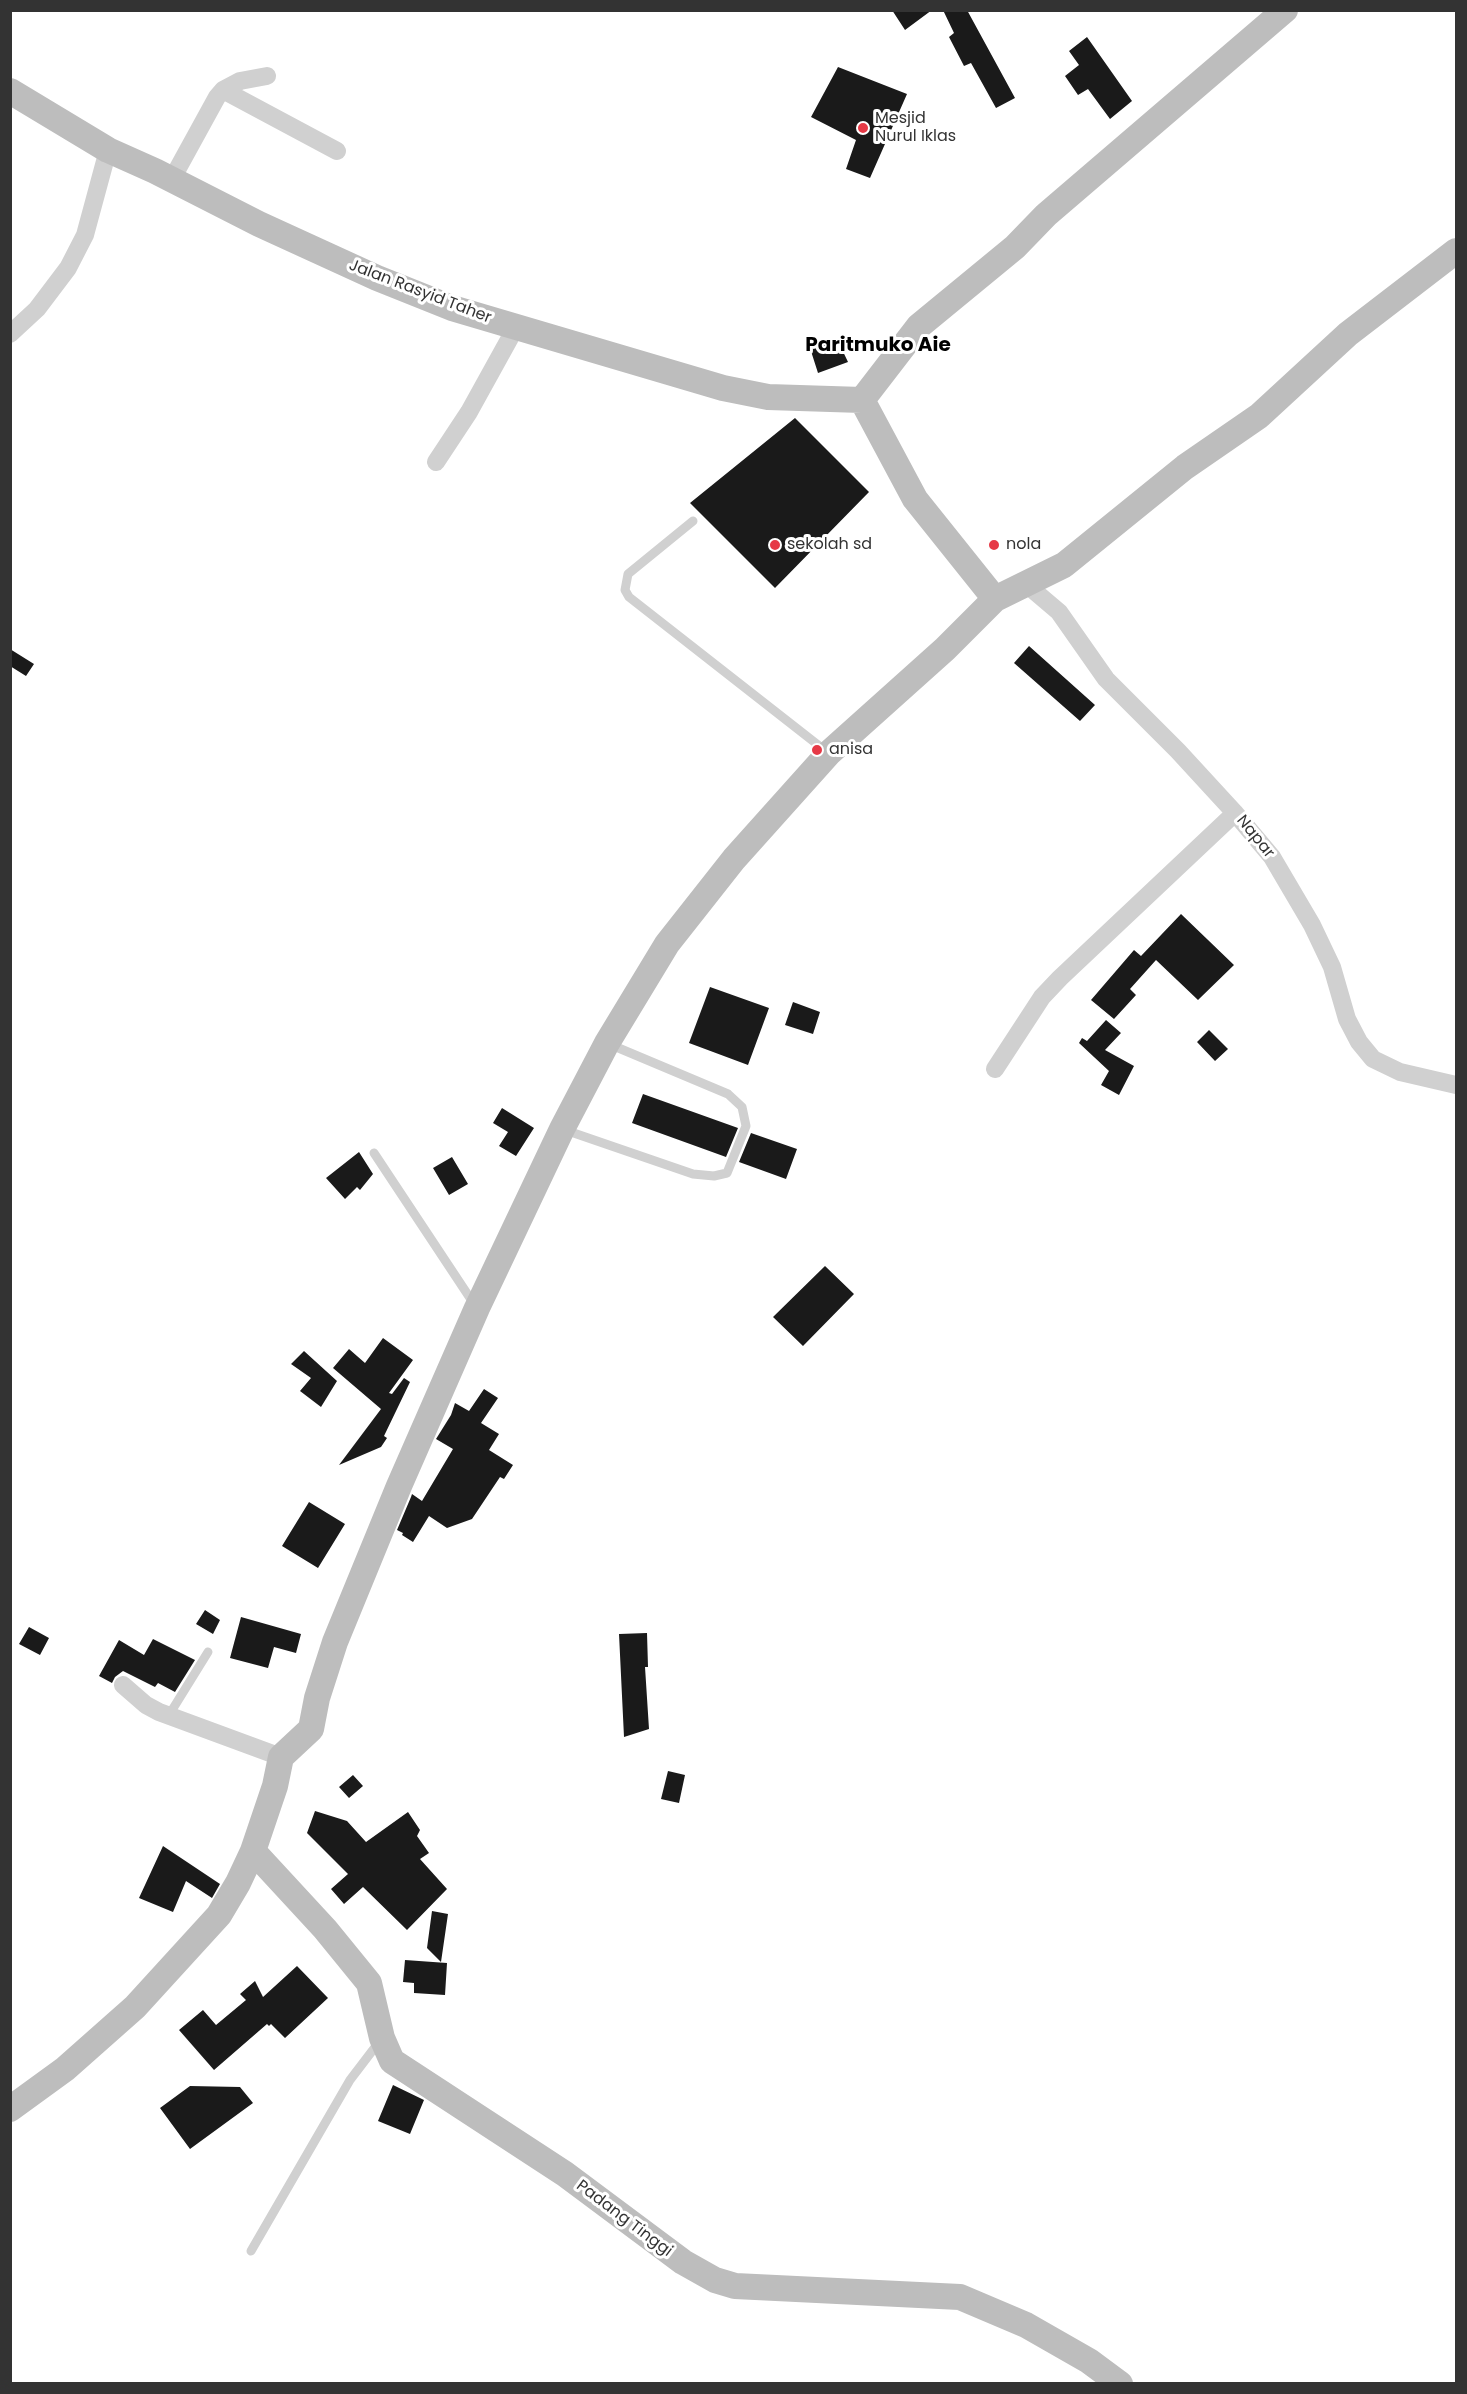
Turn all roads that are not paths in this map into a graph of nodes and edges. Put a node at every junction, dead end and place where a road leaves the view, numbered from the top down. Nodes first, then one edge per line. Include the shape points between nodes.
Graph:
1 (1285, 10) edge
2 (267, 76) dead end
3 (223, 90) junction
4 (10, 91) edge
5 (108, 150) junction
6 (337, 151) dead end
7 (172, 179) junction
8 (1456, 251) edge
9 (516, 327) junction
10 (10, 334) edge
11 (862, 400) junction
12 (436, 462) dead end
13 (693, 521) dead end
14 (1026, 584) junction
15 (995, 600) junction
16 (829, 753) junction
17 (1235, 813) junction
18 (607, 1043) junction
19 (995, 1069) dead end
20 (1456, 1085) edge
21 (562, 1129) junction
22 (374, 1153) dead end
23 (477, 1308) junction
24 (208, 1652) dead end
25 (123, 1684) dead end
26 (169, 1715) junction
27 (281, 1757) junction
28 (253, 1851) junction
29 (382, 2038) junction
30 (10, 2109) edge
31 (251, 2251) dead end
32 (1120, 2384) edge

1 - 11 street via 920,326
2 - 3 street via 240,81
3 - 6 street
3 - 7 street
4 - 5 street, Jalan Rasyid Taher
5 - 7 street, Jalan Rasyid Taher
5 - 10 street via 85,235 68,268 37,309
7 - 9 street, Jalan Rasyid Taher via 377,278 452,308
8 - 14 street via 1348,334 1258,416 1185,467 1064,565
9 - 11 street, Jalan Rasyid Taher via 723,388 795,400
9 - 12 street
11 - 15 street via 915,499
13 - 16 lane via 628,574 625,590 629,597
14 - 15 street
14 - 17 street, Napar via 1059,612 1106,679
15 - 16 street
16 - 18 street via 734,859 667,944
17 - 19 street via 1059,978
17 - 20 street, Napar via 1272,857 1312,925 1359,1042 1373,1059 1400,1072
18 - 21 street
18 - 21 lane via 728,1094 742,1107 746,1126 727,1173 693,1173
21 - 23 street
22 - 23 lane
23 - 27 street via 335,1642 311,1729
24 - 26 lane
25 - 26 street via 146,1705
26 - 27 street
27 - 28 street
28 - 29 street, Padang Tinggi via 369,1983
28 - 30 street via 219,1916 188,1952 135,2007 65,2069
29 - 31 lane via 350,2080
29 - 32 street, Padang Tinggi via 392,2061 565,2174 646,2236 715,2280 754,2288 960,2296 1026,2325 1089,2361

